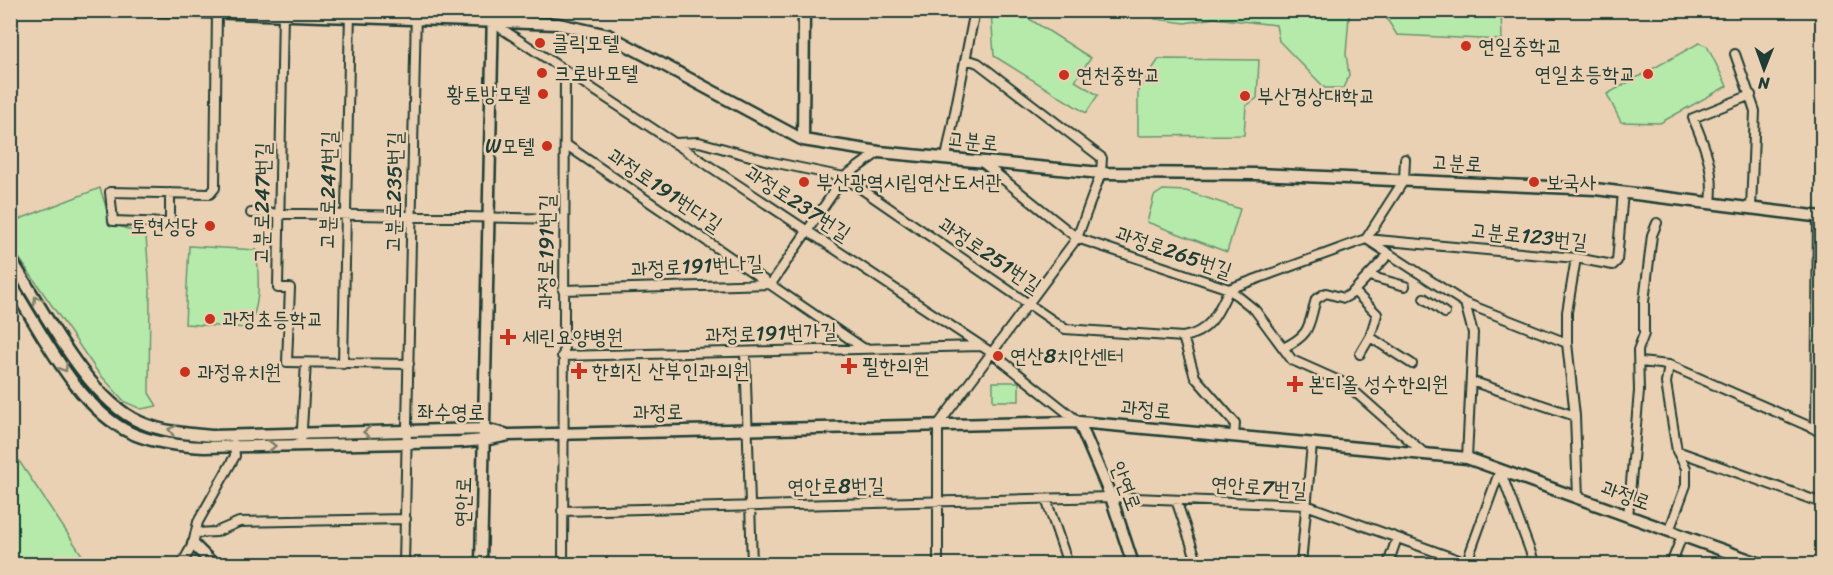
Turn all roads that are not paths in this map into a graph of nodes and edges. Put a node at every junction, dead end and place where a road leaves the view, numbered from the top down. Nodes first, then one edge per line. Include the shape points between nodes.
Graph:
1 (146, 10) edge
2 (493, 10) edge
3 (804, 10) edge
4 (905, 10) edge
5 (975, 11) edge
6 (217, 12) edge
7 (283, 13) edge
8 (350, 14) edge
9 (416, 15) edge
10 (492, 22) junction
11 (1735, 54) dead end
12 (966, 59) junction
13 (565, 70) junction
14 (1751, 95) junction
15 (803, 140) junction
16 (675, 143) junction
17 (565, 144) junction
18 (879, 152) junction
19 (946, 158) junction
20 (1405, 159) dead end
21 (983, 162) junction
22 (1101, 173) junction
23 (844, 177) junction
24 (1404, 180) junction
25 (1623, 192) junction
26 (170, 193) junction
27 (1711, 203) junction
28 (1751, 208) junction
29 (251, 213) dead end
30 (279, 214) junction
31 (345, 215) junction
32 (412, 216) junction
33 (1820, 216) edge
34 (489, 218) junction
35 (564, 219) junction
36 (1657, 223) dead end
37 (807, 231) junction
38 (1077, 238) junction
39 (1366, 239) junction
40 (1389, 254) junction
41 (10, 258) edge
42 (1576, 258) junction
43 (1369, 276) junction
44 (10, 283) edge
45 (771, 284) junction
46 (1405, 286) dead end
47 (1229, 289) junction
48 (563, 290) junction
49 (1354, 291) junction
50 (1424, 298) dead end
51 (1029, 303) junction
52 (1465, 303) junction
53 (1445, 313) dead end
54 (1183, 337) junction
55 (1370, 337) junction
56 (1567, 343) junction
57 (981, 346) junction
58 (864, 348) junction
59 (1283, 348) junction
60 (745, 352) junction
61 (992, 353) junction
62 (1360, 354) dead end
63 (562, 356) junction
64 (1640, 362) junction
65 (306, 363) junction
66 (343, 364) junction
67 (409, 364) junction
68 (1412, 364) dead end
69 (1669, 365) junction
70 (1471, 381) junction
71 (1575, 416) junction
72 (1078, 422) junction
73 (938, 425) junction
74 (484, 429) junction
75 (748, 429) junction
76 (1819, 431) edge
77 (562, 433) junction
78 (302, 434) junction
79 (508, 435) junction
80 (407, 437) junction
81 (1234, 437) junction
82 (484, 440) junction
83 (234, 441) junction
84 (1312, 444) junction
85 (302, 445) junction
86 (1677, 451) junction
87 (1425, 454) junction
88 (1467, 458) junction
89 (1500, 471) junction
90 (1111, 497) junction
91 (1578, 498) junction
92 (1046, 499) junction
93 (1176, 500) junction
94 (938, 501) junction
95 (1822, 503) edge
96 (1306, 505) junction
97 (751, 506) junction
98 (562, 511) junction
99 (1628, 517) junction
100 (406, 519) junction
101 (1669, 531) junction
102 (1682, 536) junction
103 (1397, 538) junction
104 (195, 539) junction
105 (182, 564) edge
106 (213, 564) edge
107 (404, 564) edge
108 (481, 564) edge
109 (562, 564) edge
110 (752, 564) edge
111 (938, 564) edge
112 (1048, 564) edge
113 (1068, 564) edge
114 (1133, 564) edge
115 (1198, 564) edge
116 (1301, 564) edge
117 (1388, 564) edge
118 (1467, 564) edge
119 (1535, 564) edge
120 (1671, 564) edge
121 (1761, 564) edge

1 - 6 main road, 고분로
2 - 10 main road
3 - 15 main road
4 - 5 street
5 - 12 street
6 - 7 main road, 고분로
6 - 26 street via 215,188 210,194
7 - 8 main road, 고분로
7 - 30 street, 고분로247번길
8 - 9 main road, 고분로
8 - 31 street, 고분로241번길
9 - 10 main road, 고분로
9 - 32 street, 고분로235번길
10 - 13 street, 과정로237번길
10 - 15 main road, 고분로 via 558,24 608,35
10 - 34 main road
11 - 14 street
12 - 19 street
12 - 22 street via 978,63 1102,158
13 - 16 street, 과정로237번길
13 - 17 street, 과정로191번길
14 - 27 street via 1693,118 1709,158
14 - 28 street via 1755,111
15 - 18 main road, 고분로
16 - 23 street, 과정로251번길 via 699,142
16 - 37 street, 과정로237번길
17 - 35 street, 과정로191번길
17 - 45 street, 과정로191번다길
18 - 19 main road, 고분로
18 - 23 street, 과정로191번나길
19 - 21 main road, 고분로
20 - 24 street
21 - 22 main road, 고분로
21 - 38 street, 과정로265번길
22 - 24 main road, 고분로
22 - 38 street
23 - 37 street, 과정로191번나길
23 - 51 street, 과정로251번길
24 - 25 main road, 고분로
24 - 39 street
25 - 27 main road, 고분로
25 - 42 street, 고분로123번길 via 1617,261 1613,265
26 - 26 street via 110,192 113,221 170,223
27 - 28 main road, 고분로
28 - 33 main road, 고분로
29 - 30 street
30 - 31 street
30 - 65 street, 고분로247번길 via 278,288 290,288 287,362
31 - 32 street
31 - 66 street, 고분로241번길
32 - 34 street
32 - 67 street, 고분로235번길
33 - 76 street
34 - 35 street
34 - 74 main road
35 - 48 street, 과정로191번길
36 - 64 street via 1652,235 1644,334 1638,350
37 - 45 street, 과정로191번나길
37 - 57 street, 과정로237번길
38 - 47 street, 과정로265번길
38 - 51 street
39 - 40 street
39 - 42 street, 고분로123번길
39 - 47 street
40 - 43 street
40 - 52 street
83 -> 41 main road, 좌수영로 via 140,422 109,400 87,378
42 - 56 street via 1567,312
43 - 46 street
43 - 49 street
44 -> 83 main road, 좌수영로 via 77,388 101,412 132,433 178,446
45 - 48 street, 과정로191번나길
45 - 58 street, 과정로191번다길
47 - 54 street via 1212,323 1203,331
47 - 59 street, 과정로265번길 via 1255,310
48 - 63 street, 과정로191번길
49 - 55 street via 1377,314
49 - 59 street via 1344,298 1326,293 1316,299 1314,314 1301,340
50 - 53 street
51 - 54 street, 과정로251번길 via 1065,329
51 - 61 street
52 - 56 street
52 - 70 street via 1473,333
54 - 81 street via 1196,377 1235,423
55 - 62 street
55 - 68 street
56 - 71 street
57 - 58 street, 과정로191번가길
57 - 61 street, 과정로237번길
58 - 60 street, 과정로191번가길
59 - 87 street, 과정로265번길 via 1292,360 1346,384
60 - 63 street, 과정로191번가길
60 - 75 street
61 - 72 street, 과정로237번길
61 - 73 street
63 - 77 street, 과정로191번길
64 - 69 street
64 - 99 street
65 - 66 street
65 - 78 street
66 - 67 street
67 - 80 street, 고분로235번길
69 - 76 street
69 - 86 street via 1666,383
70 - 71 street
70 - 88 street
71 - 91 street
72 - 73 main road, 과정로
72 - 81 main road, 과정로
72 - 90 main road, 안연로
73 - 75 main road, 과정로
73 - 94 street
74 - 79 main road, 좌수영로
74 - 80 main road, 좌수영로
74 - 82 main road
75 - 77 main road, 과정로
75 - 97 street
77 - 79 main road, 과정로
77 - 98 street, 과정로191번길
80 -> 78 main road, 좌수영로
78 - 83 main road, 좌수영로
78 - 85 street
79 - 82 main road, 좌수영로
80 - 82 main road, 좌수영로
80 - 85 main road, 좌수영로
80 - 100 street, 고분로235번길
81 - 84 main road, 과정로
82 - 108 main road, 연안로
83 -> 85 main road, 좌수영로
83 - 104 street via 235,456 198,522
84 - 87 main road, 과정로
84 - 96 street
86 - 95 street
86 - 101 street via 1686,468 1686,485
87 - 88 main road, 과정로
88 - 89 main road, 과정로
89 - 91 main road, 과정로
89 - 118 street
89 - 119 street
90 - 92 street, 연안로8번길
90 - 93 street, 연안로7번길
90 - 114 main road, 안연로
91 - 99 main road, 과정로
92 - 94 street, 연안로8번길
92 - 113 street
93 - 96 street, 연안로7번길
93 - 115 street
94 - 97 street, 연안로8번길
94 - 111 street
96 - 103 street, 연안로7번길
96 - 116 street
97 - 98 street, 연안로8번길
97 - 110 street
98 - 109 street, 과정로191번길
99 - 101 main road, 과정로
100 - 104 street via 238,522
100 - 107 street, 고분로235번길
101 - 102 main road, 과정로
102 - 120 street
102 - 121 main road, 과정로
103 - 117 street
103 - 118 street, 연안로7번길
104 - 105 street
104 - 106 main road
112 - 113 street

